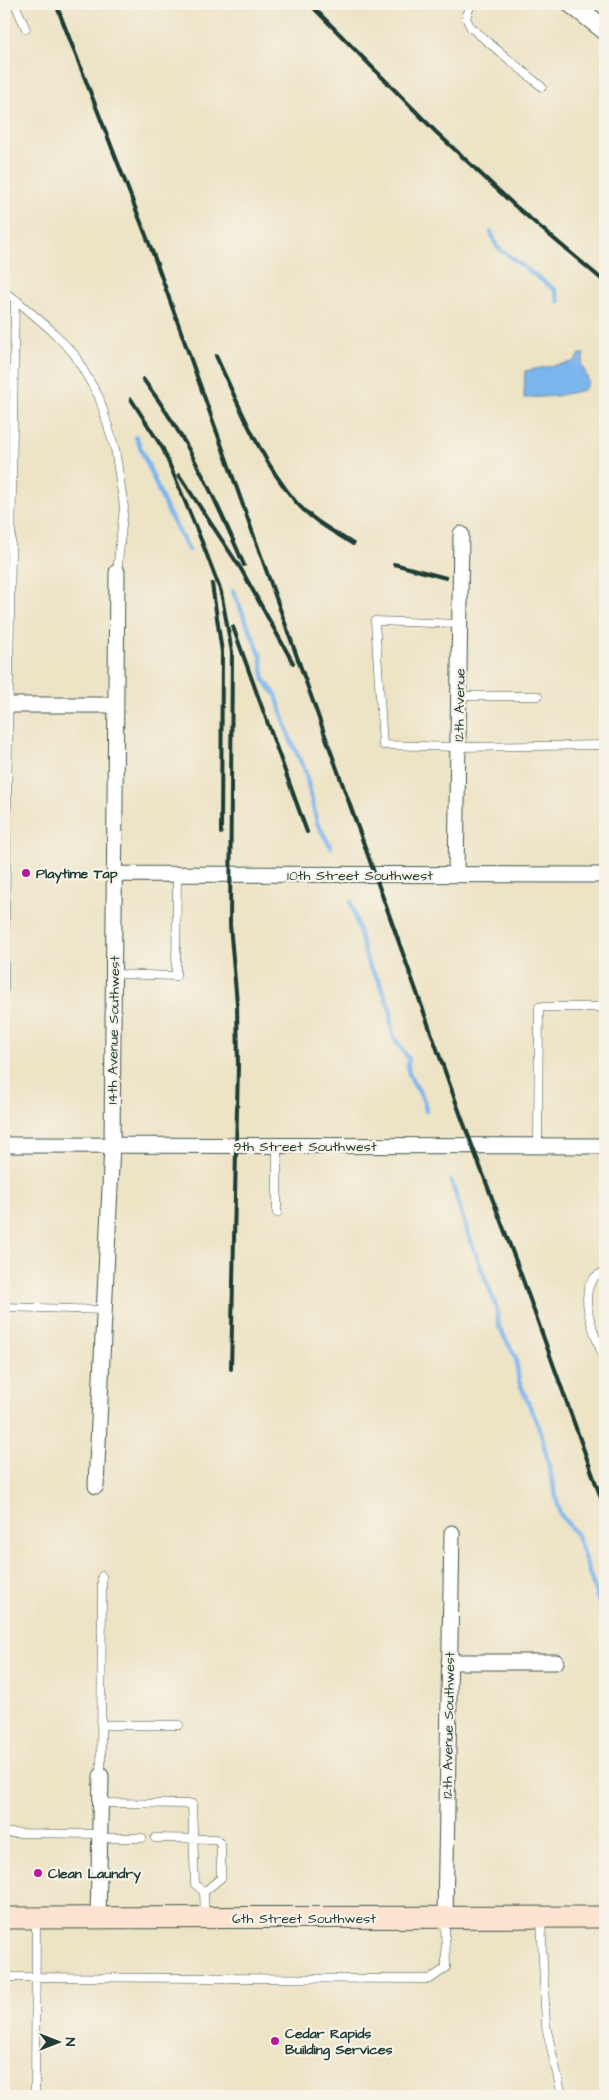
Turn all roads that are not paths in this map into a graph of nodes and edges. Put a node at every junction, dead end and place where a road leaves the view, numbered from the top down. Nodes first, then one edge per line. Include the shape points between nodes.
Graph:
1 (15, 4) edge
2 (471, 4) edge
3 (572, 4) edge
4 (26, 29) dead end
5 (605, 30) edge
6 (542, 87) dead end
7 (4, 292) edge
8 (15, 299) junction
9 (461, 534) dead end
10 (117, 572) joint
11 (461, 624) junction
12 (459, 696) junction
13 (538, 696) dead end
14 (6, 705) edge
15 (116, 705) junction
16 (605, 745) edge
17 (458, 747) junction
18 (115, 874) junction
19 (177, 874) junction
20 (456, 875) junction
21 (605, 875) edge
22 (114, 974) junction
23 (4, 990) edge
24 (605, 1007) edge
25 (4, 1145) edge
26 (112, 1145) junction
27 (277, 1146) junction
28 (538, 1146) junction
29 (605, 1146) edge
30 (277, 1213) dead end
31 (605, 1272) edge
32 (4, 1307) edge
33 (104, 1310) junction
34 (605, 1362) edge
35 (96, 1486) dead end
36 (452, 1533) dead end
37 (102, 1576) dead end
38 (449, 1662) junction
39 (556, 1662) dead end
40 (101, 1725) junction
41 (179, 1725) dead end
42 (101, 1776) joint
43 (101, 1803) junction
44 (4, 1833) edge
45 (100, 1836) junction
46 (142, 1838) dead end
47 (155, 1838) dead end
48 (193, 1838) junction
49 (204, 1892) junction
50 (541, 1917) junction
51 (605, 1917) edge
52 (4, 1918) edge
53 (36, 1918) junction
54 (205, 1918) junction
55 (445, 1918) junction
56 (98, 1919) junction
57 (4, 1977) edge
58 (36, 1978) junction
59 (35, 2096) edge
60 (562, 2096) edge

1 - 4 lane
2 - 6 lane via 466,18 471,28
3 - 5 street
7 - 8 lane
8 - 10 lane via 74,354 99,398 115,448 124,506
8 - 14 lane
9 - 11 street, 12th Avenue
10 - 15 street, 14th Avenue Southwest
11 - 12 street, 12th Avenue
11 - 17 lane via 375,621 383,744
12 - 13 lane
12 - 17 street, 12th Avenue
14 - 15 street
14 - 23 lane
15 - 18 street, 14th Avenue Southwest
16 - 17 lane
17 - 20 street, 12th Avenue
18 - 19 street, 10th Street Southwest
18 - 22 street, 14th Avenue Southwest
19 - 20 street, 10th Street Southwest
19 - 22 lane via 176,976
20 - 21 street, 10th Street Southwest
22 - 26 street, 14th Avenue Southwest
24 - 28 lane via 539,1007
25 - 26 street, 9th Street Southwest
26 - 27 street, 9th Street Southwest
26 - 33 street, 14th Avenue Southwest
27 - 28 street, 9th Street Southwest
27 - 30 lane
28 - 29 street, 9th Street Southwest
31 - 34 lane via 595,1277 587,1292 588,1313
32 - 33 lane
33 - 35 street, 14th Avenue Southwest
36 - 38 street, 12th Avenue Southwest
37 - 40 lane
38 - 39 street
38 - 55 street, 12th Avenue Southwest
40 - 41 lane
40 - 42 lane
42 - 43 street
43 - 45 street
43 - 48 lane via 192,1804
44 - 45 lane
45 - 46 lane
45 - 56 street
47 - 48 lane
48 - 49 lane via 195,1884
48 - 49 lane via 216,1839 222,1844 221,1878
49 - 54 lane
50 - 51 main road, 6th Street Southwest
50 - 55 main road, 6th Street Southwest
50 - 60 lane via 546,2026
52 - 53 main road, 6th Street Southwest
53 - 56 main road, 6th Street Southwest
53 - 58 lane
54 - 55 main road, 6th Street Southwest
54 - 56 main road, 6th Street Southwest
55 - 58 lane via 446,1968 430,1979
57 - 58 lane
58 - 59 lane

